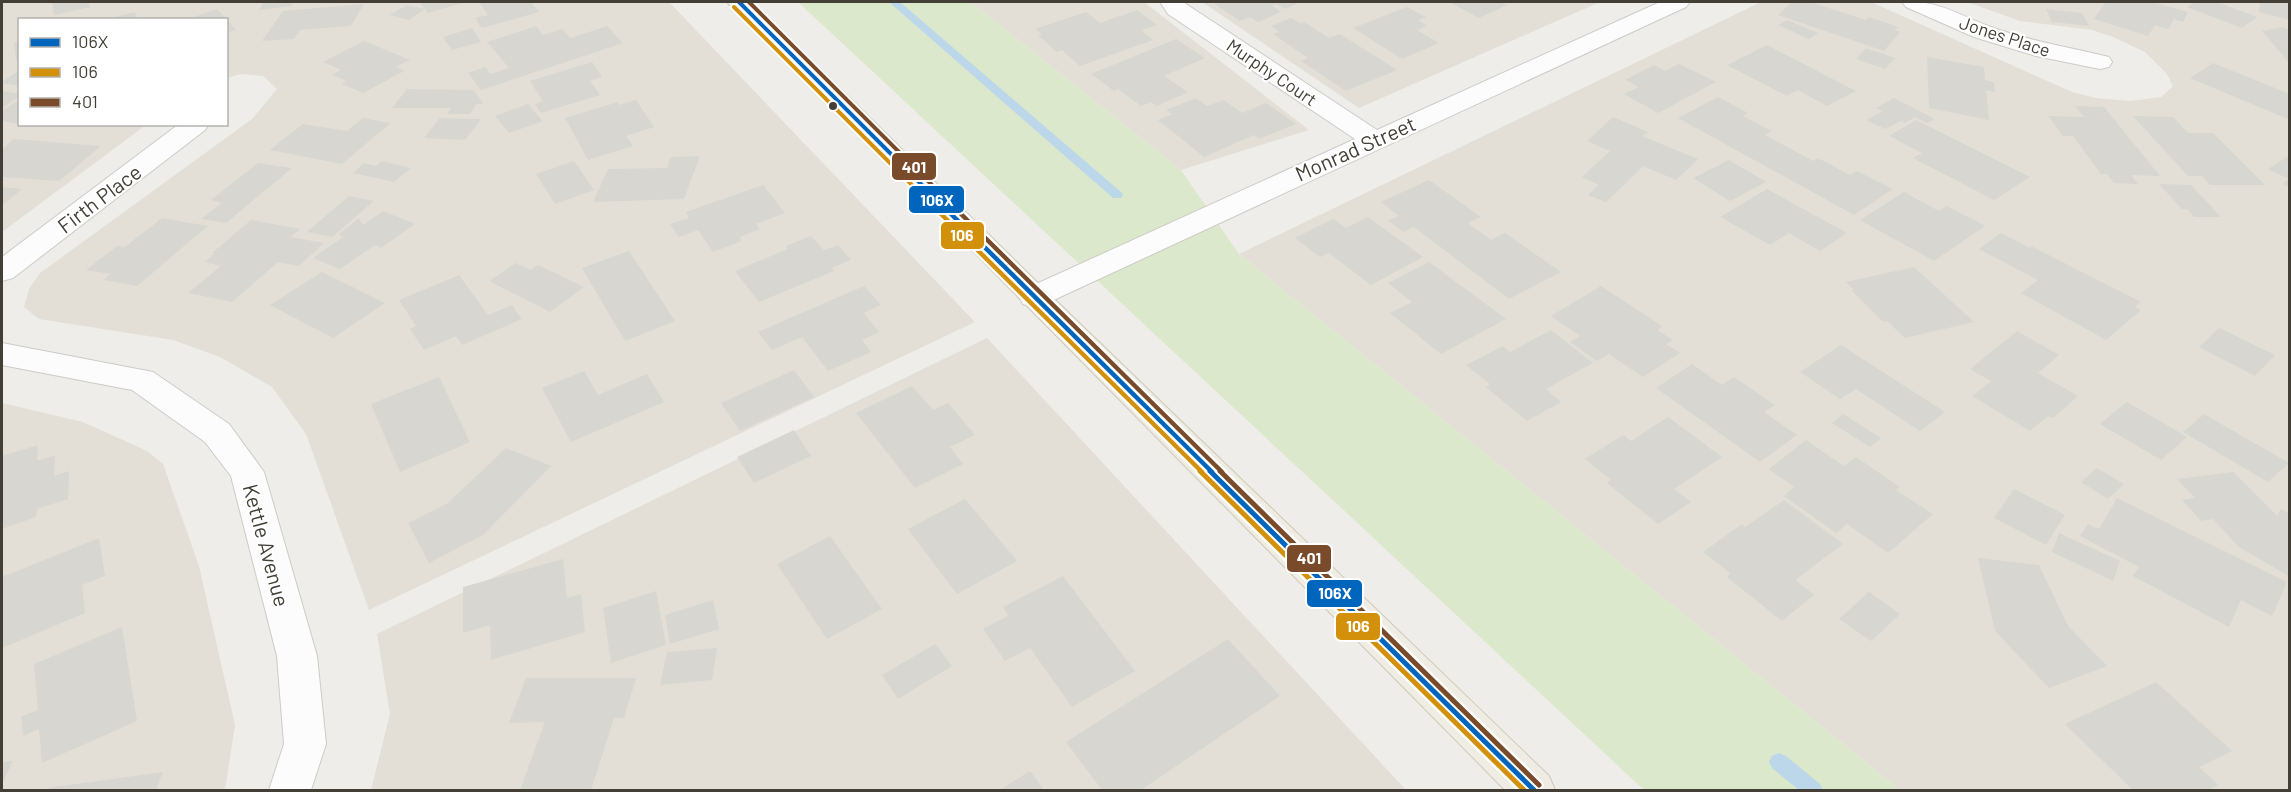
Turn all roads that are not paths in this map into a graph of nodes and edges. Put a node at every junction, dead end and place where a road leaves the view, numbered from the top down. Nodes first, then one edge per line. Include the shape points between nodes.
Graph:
1 (739, 2) edge
2 (1172, 2) edge
3 (1678, 2) edge
4 (1914, 2) edge
5 (2100, 62) dead end
6 (193, 126) edge
7 (1374, 140) junction
8 (2, 271) edge
9 (1034, 297) junction
10 (2, 354) edge
11 (290, 790) edge
12 (1534, 790) edge

1 - 9 main road
2 - 7 street, Murphy Court via 1176,9
3 - 7 street, Monrad Street
4 - 5 street, Jones Place via 1982,33
6 - 8 street, Firth Place
7 - 9 street, Monrad Street
9 - 12 main road
10 - 11 street, Kettle Avenue via 141,380 217,433 248,472 297,656 305,744

